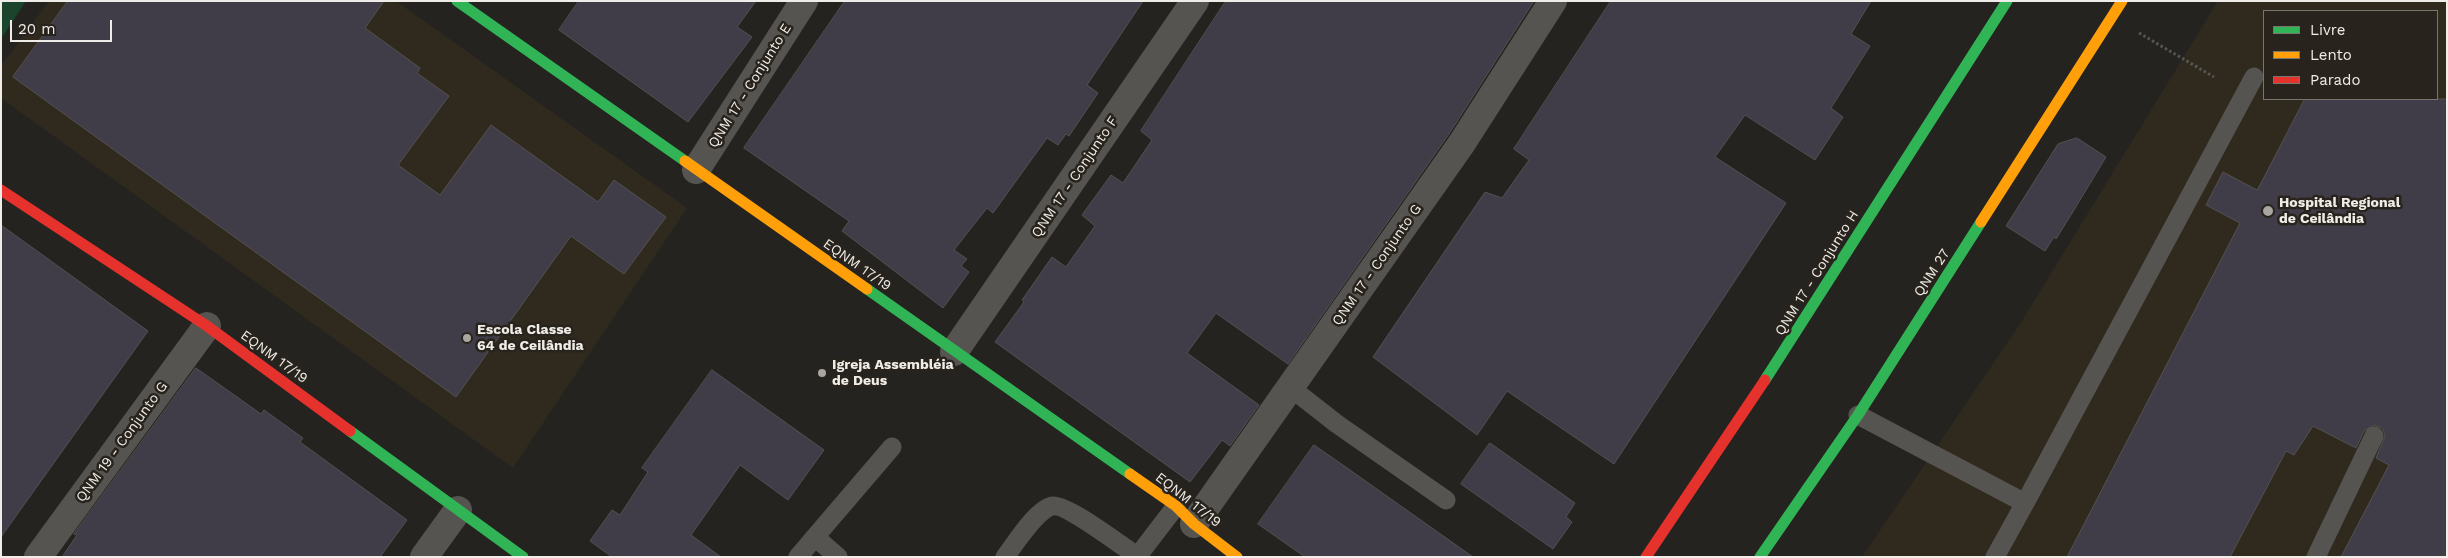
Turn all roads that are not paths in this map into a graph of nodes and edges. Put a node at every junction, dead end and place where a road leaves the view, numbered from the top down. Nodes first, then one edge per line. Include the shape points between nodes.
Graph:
1 (457, 1) edge
2 (804, 1) edge
3 (1195, 1) edge
4 (1553, 1) edge
5 (2008, 1) edge
6 (2122, 1) edge
7 (2254, 77) dead end
8 (696, 170) junction
9 (1, 190) edge
10 (207, 326) junction
11 (954, 352) junction
12 (1291, 388) junction
13 (1858, 415) junction
14 (2374, 436) dead end
15 (892, 447) dead end
16 (1446, 500) dead end
17 (2025, 503) junction
18 (458, 510) junction
19 (1185, 515) junction
20 (815, 537) junction
21 (38, 557) edge
22 (424, 557) edge
23 (523, 557) edge
24 (798, 557) edge
25 (838, 557) edge
26 (1005, 557) edge
27 (1137, 557) edge
28 (1237, 557) edge
29 (1646, 557) edge
30 (1760, 557) edge
31 (1994, 557) edge
32 (2316, 557) edge

1 - 8 street, EQNM 17/19
2 - 8 street, QNM 17 - Conjunto E
3 - 11 street, QNM 17 - Conjunto F
4 - 12 street, QNM 17 - Conjunto G via 1462,143
5 - 29 street, QNM 17 - Conjunto H via 1790,343
6 - 13 street, QNM 27
7 - 17 lane
8 - 11 street, EQNM 17/19
9 - 10 street, EQNM 17/19
10 - 18 street, EQNM 17/19
10 - 21 street, QNM 19 - Conjunto G
11 - 19 street, EQNM 17/19
12 - 16 lane
12 - 19 street, QNM 17 - Conjunto G
13 - 17 lane
13 - 30 street, QNM 27
14 - 32 lane
15 - 20 lane
17 - 31 lane
18 - 22 street
18 - 23 street, EQNM 17/19
19 - 27 lane
19 - 28 street, EQNM 17/19
20 - 24 lane
20 - 25 lane
26 - 27 lane via 1038,516 1051,506 1062,507 1074,514

